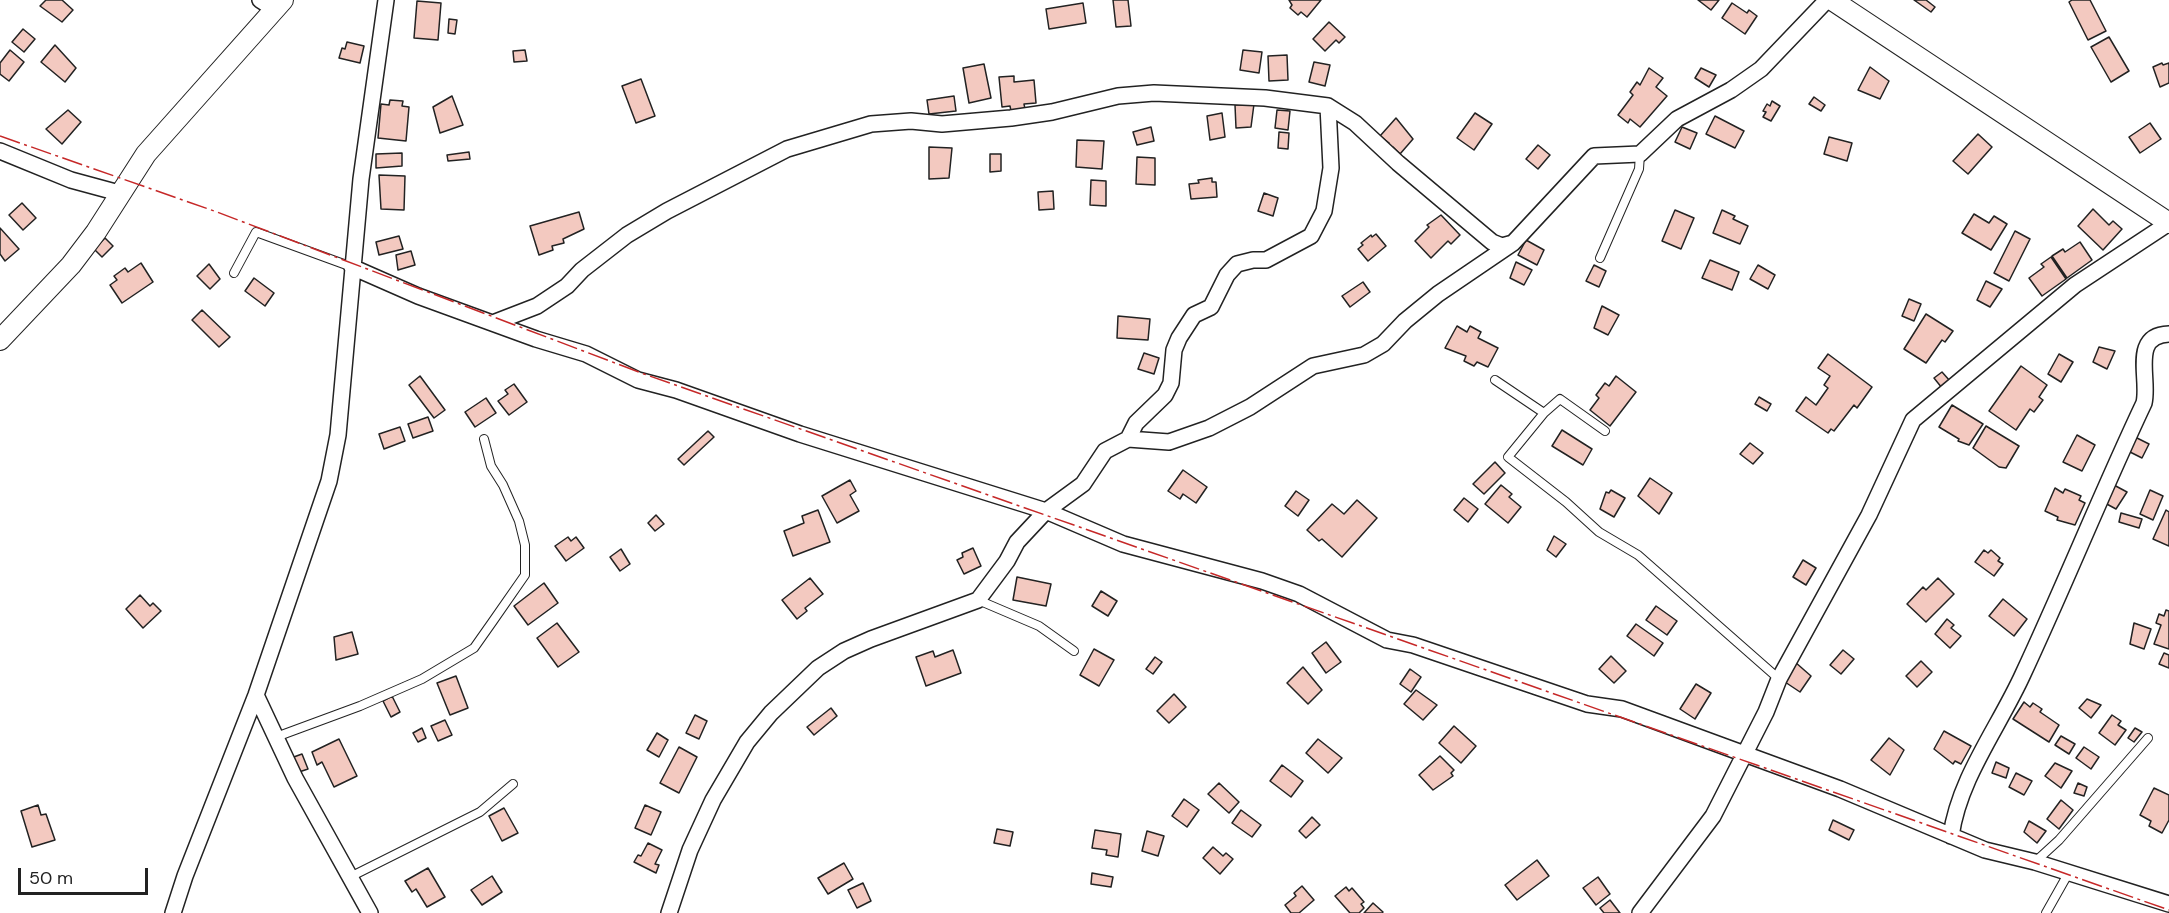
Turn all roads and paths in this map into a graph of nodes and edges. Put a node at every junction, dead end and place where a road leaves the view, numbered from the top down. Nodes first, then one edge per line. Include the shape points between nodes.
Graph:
1 (386, 0) edge
2 (1827, 0) edge
3 (1832, 0) edge
4 (272, 3) edge
5 (1328, 106) junction
6 (0, 151) edge
7 (1640, 154) junction
8 (119, 192) junction
9 (2169, 223) edge
10 (1513, 243) junction
11 (1600, 258) dead end
12 (352, 267) junction
13 (234, 273) dead end
14 (493, 323) junction
15 (2169, 334) edge
16 (0, 340) edge
17 (1495, 380) dead end
18 (1544, 412) junction
19 (1605, 430) dead end
20 (484, 439) dead end
21 (1128, 439) junction
22 (1046, 511) junction
23 (978, 600) junction
24 (1074, 651) dead end
25 (1779, 679) junction
26 (256, 695) junction
27 (276, 737) junction
28 (2148, 738) dead end
29 (1745, 755) junction
30 (513, 784) dead end
31 (1951, 836) junction
32 (2035, 862) junction
33 (2068, 874) junction
34 (350, 877) junction
35 (2163, 906) edge
36 (173, 913) edge
37 (370, 913) edge
38 (669, 913) edge
39 (1640, 913) edge
40 (2046, 913) edge

1 - 12 street
2 - 7 street via 1761,69 1731,90 1677,118
3 - 9 street
4 - 8 street
5 - 10 street via 1355,123 1492,242 1502,246
5 - 14 street via 1265,98 1154,93 1118,96 1011,118 942,124 871,124 787,149 667,211 627,235 537,306
5 - 21 street via 1331,168 1324,211 1311,236 1266,260 1237,264 1227,275 1211,307 1194,315 1179,338 1165,395 1136,423
6 - 8 street via 71,180
7 - 10 street via 1594,156
7 - 11 lane via 1639,169
8 - 16 street via 71,265
9 - 25 street via 2075,285 1913,420 1869,515
10 - 21 street via 1438,294 1383,344 1364,355 1312,366 1250,407 1186,437 1169,442
12 - 13 lane via 256,232
12 - 14 street
12 - 26 street via 342,406 329,481
14 - 22 street via 586,354 638,380
15 - 31 street via 2154,336 2149,341 2144,356 2144,403 2022,677 1963,792
17 - 18 lane
18 - 19 lane via 1560,399
18 - 25 lane via 1508,457 1599,532 1638,555
20 - 27 lane via 491,466 507,494 525,545 525,575 493,621 474,648 422,680
21 - 22 street via 1105,451 1083,484
22 - 23 street via 1017,542
22 - 29 street via 1124,544 1299,594 1387,640 1413,645 1587,704 1622,709
23 - 24 lane via 1039,626
23 - 38 street via 844,651 818,668 771,713 747,742 713,800 690,850
25 - 29 street
26 - 27 street
26 - 36 street
27 - 34 street
28 - 32 lane
29 - 31 street via 1840,789
29 - 39 street via 1713,816
30 - 34 lane via 480,812
31 - 32 street via 1985,850
32 - 33 street
33 - 35 street
33 - 40 lane
34 - 37 street

